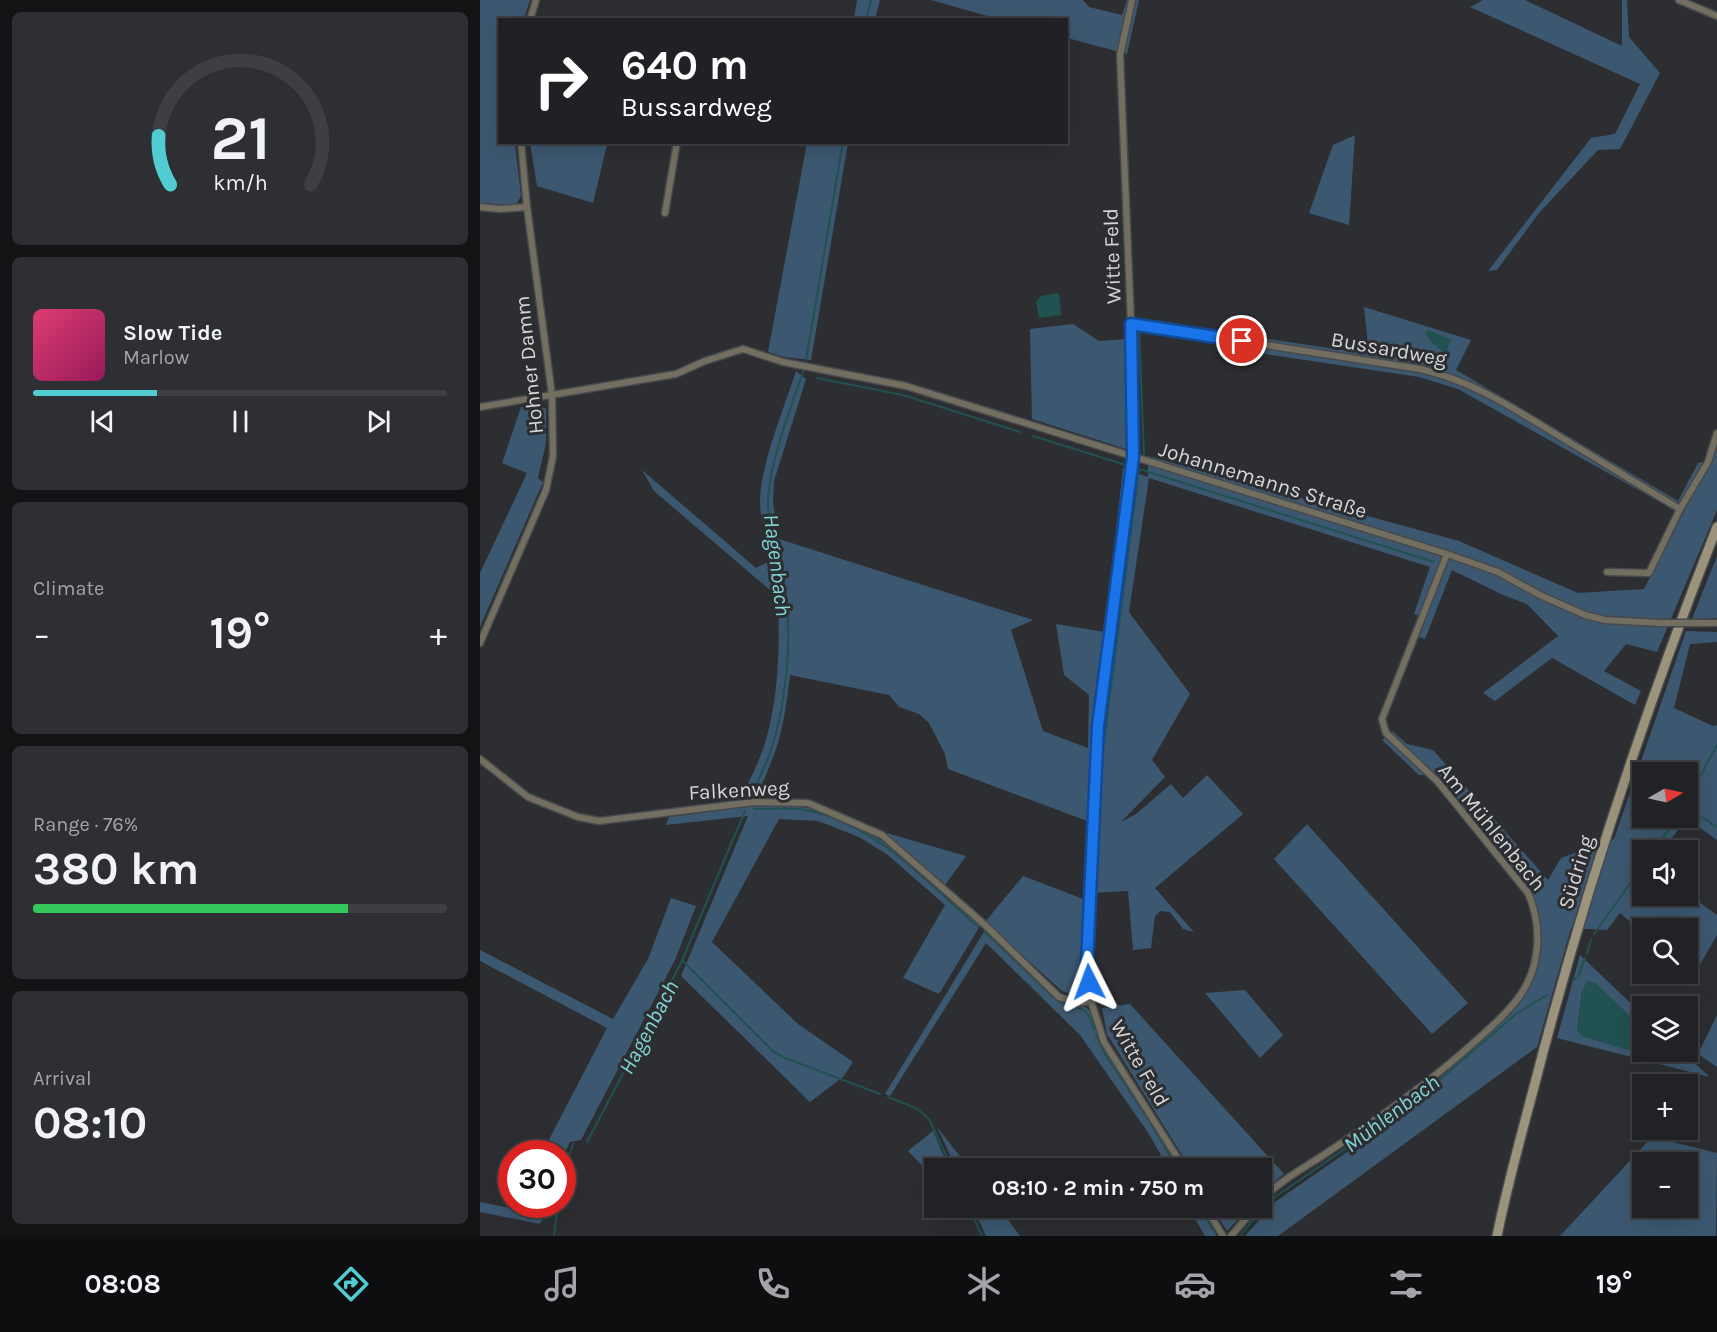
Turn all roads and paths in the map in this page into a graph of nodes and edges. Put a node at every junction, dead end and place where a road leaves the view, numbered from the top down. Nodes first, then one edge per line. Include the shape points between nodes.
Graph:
1 (536, 0) edge
2 (1132, 0) edge
3 (1679, 0) edge
4 (1717, 16) edge
5 (531, 18) edge
6 (521, 144) edge
7 (677, 144) edge
8 (480, 207) edge
9 (527, 207) junction
10 (665, 213) dead end
11 (1131, 324) junction
12 (552, 395) junction
13 (480, 407) edge
14 (1717, 433) edge
15 (1133, 457) junction
16 (1680, 509) junction
17 (1717, 528) edge
18 (1447, 554) junction
19 (1607, 572) dead end
20 (1717, 623) edge
21 (480, 643) edge
22 (480, 759) edge
23 (1091, 1001) junction
24 (1178, 1158) edge
25 (1272, 1191) edge
26 (1212, 1218) edge
27 (1246, 1218) edge
28 (1223, 1236) edge
29 (1231, 1236) edge
30 (1497, 1236) edge

1 - 5 street
2 - 11 street, Witte Feld via 1120,55
3 - 4 street
6 - 9 street, Hohner Damm
7 - 10 street
8 - 9 street
9 - 12 street, Hohner Damm
11 - 15 street, Witte Feld
11 - 16 street, Bussardweg via 1445,375 1507,404
12 - 13 street, Johannemanns Straße
12 - 15 street, Johannemanns Straße via 676,374 743,349 783,362 906,386
12 - 21 street, Hohner Damm via 553,456 546,490
14 - 16 street via 1708,462
15 - 18 street, Johannemanns Straße
15 - 23 street, Witte Feld via 1098,726 1087,962
16 - 19 street via 1648,573
17 - 30 main road, Südring via 1638,738 1594,872 1558,992
18 - 20 street, Johannemanns Straße, bridge via 1498,572 1585,615 1605,620
18 - 25 street, Am Mühlenbach via 1382,719 1386,734 1438,782 1528,893 1538,937 1532,971 1514,1004 1448,1065
22 - 23 street, Falkenweg via 528,796 578,817 599,821 754,802 808,803 882,835 999,938 1059,997 1080,1003
23 - 24 street, Witte Feld via 1104,1041
26 - 28 street
27 - 29 street

